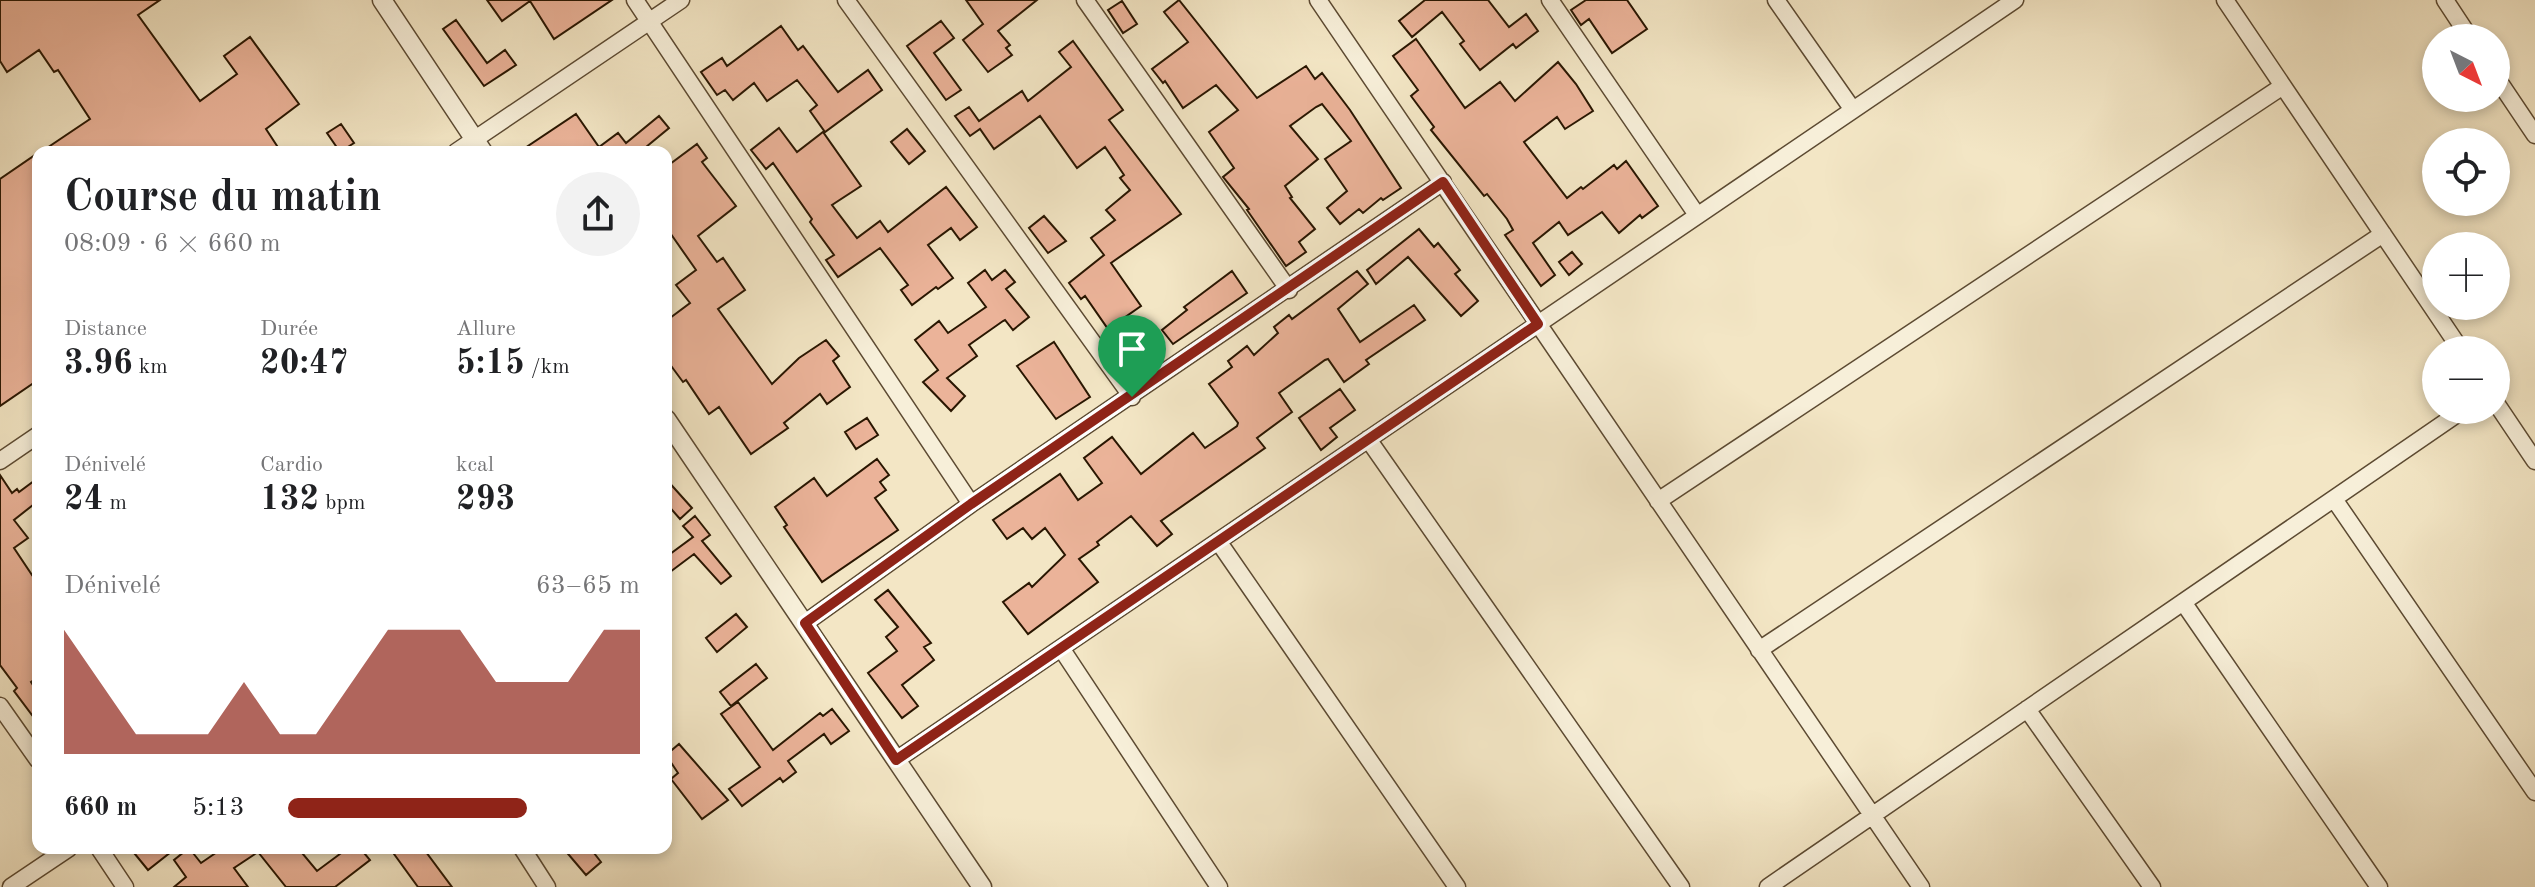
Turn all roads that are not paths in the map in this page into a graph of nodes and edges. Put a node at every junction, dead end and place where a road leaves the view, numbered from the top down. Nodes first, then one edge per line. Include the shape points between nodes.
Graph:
1 (382, 0) edge
2 (635, 0) edge
3 (681, 0) edge
4 (846, 0) edge
5 (1085, 0) edge
6 (1318, 0) edge
7 (1550, 0) edge
8 (1776, 0) edge
9 (2225, 0) edge
10 (2445, 0) edge
11 (2005, 3) edge
12 (649, 22) junction
13 (2461, 24) edge
14 (2283, 86) junction
15 (2510, 98) edge
16 (1853, 110) junction
17 (2535, 135) edge
18 (479, 146) edge
19 (1443, 182) junction
20 (1697, 215) junction
21 (2383, 234) junction
22 (1289, 290) junction
23 (1538, 324) junction
24 (2452, 336) edge
25 (1132, 397) junction
26 (2443, 424) edge
27 (2510, 424) edge
28 (32, 439) edge
29 (1368, 439) junction
30 (672, 440) edge
31 (0, 461) edge
32 (2535, 461) edge
33 (2334, 499) junction
34 (1658, 501) junction
35 (971, 504) junction
36 (1218, 541) junction
37 (2183, 602) junction
38 (805, 623) junction
39 (1061, 648) junction
40 (1759, 650) junction
41 (0, 706) edge
42 (2027, 709) junction
43 (32, 751) edge
44 (896, 760) junction
45 (2535, 792) edge
46 (1872, 816) junction
47 (60, 854) edge
48 (103, 854) edge
49 (526, 854) edge
50 (11, 887) edge
51 (125, 887) edge
52 (547, 887) edge
53 (982, 887) edge
54 (1219, 887) edge
55 (1457, 887) edge
56 (1681, 887) edge
57 (1768, 887) edge
58 (1921, 887) edge
59 (2152, 887) edge
60 (2379, 887) edge

1 - 18 street
2 - 12 street
3 - 12 street
4 - 25 street
5 - 22 street
6 - 19 street
7 - 20 street
8 - 16 street
9 - 14 street
10 - 13 street
11 - 16 street
12 - 18 street
12 - 35 street
14 - 21 street
14 - 34 street
15 - 17 street
16 - 20 street
19 - 22 street
19 - 23 street
20 - 23 street
21 - 24 street
21 - 40 street
22 - 25 street
23 - 29 street
23 - 34 street
25 - 35 street
26 - 33 street
27 - 32 street
28 - 31 street
29 - 36 street
29 - 56 street
30 - 38 street
33 - 37 street
33 - 45 street
34 - 40 street
35 - 38 street
36 - 39 street
36 - 55 street
37 - 42 street
37 - 60 street
38 - 44 street
39 - 44 street
39 - 54 street
40 - 46 street
41 - 43 street
42 - 46 street
42 - 59 street
44 - 53 street
46 - 57 street
46 - 58 street
47 - 50 street
48 - 51 street
49 - 52 street

